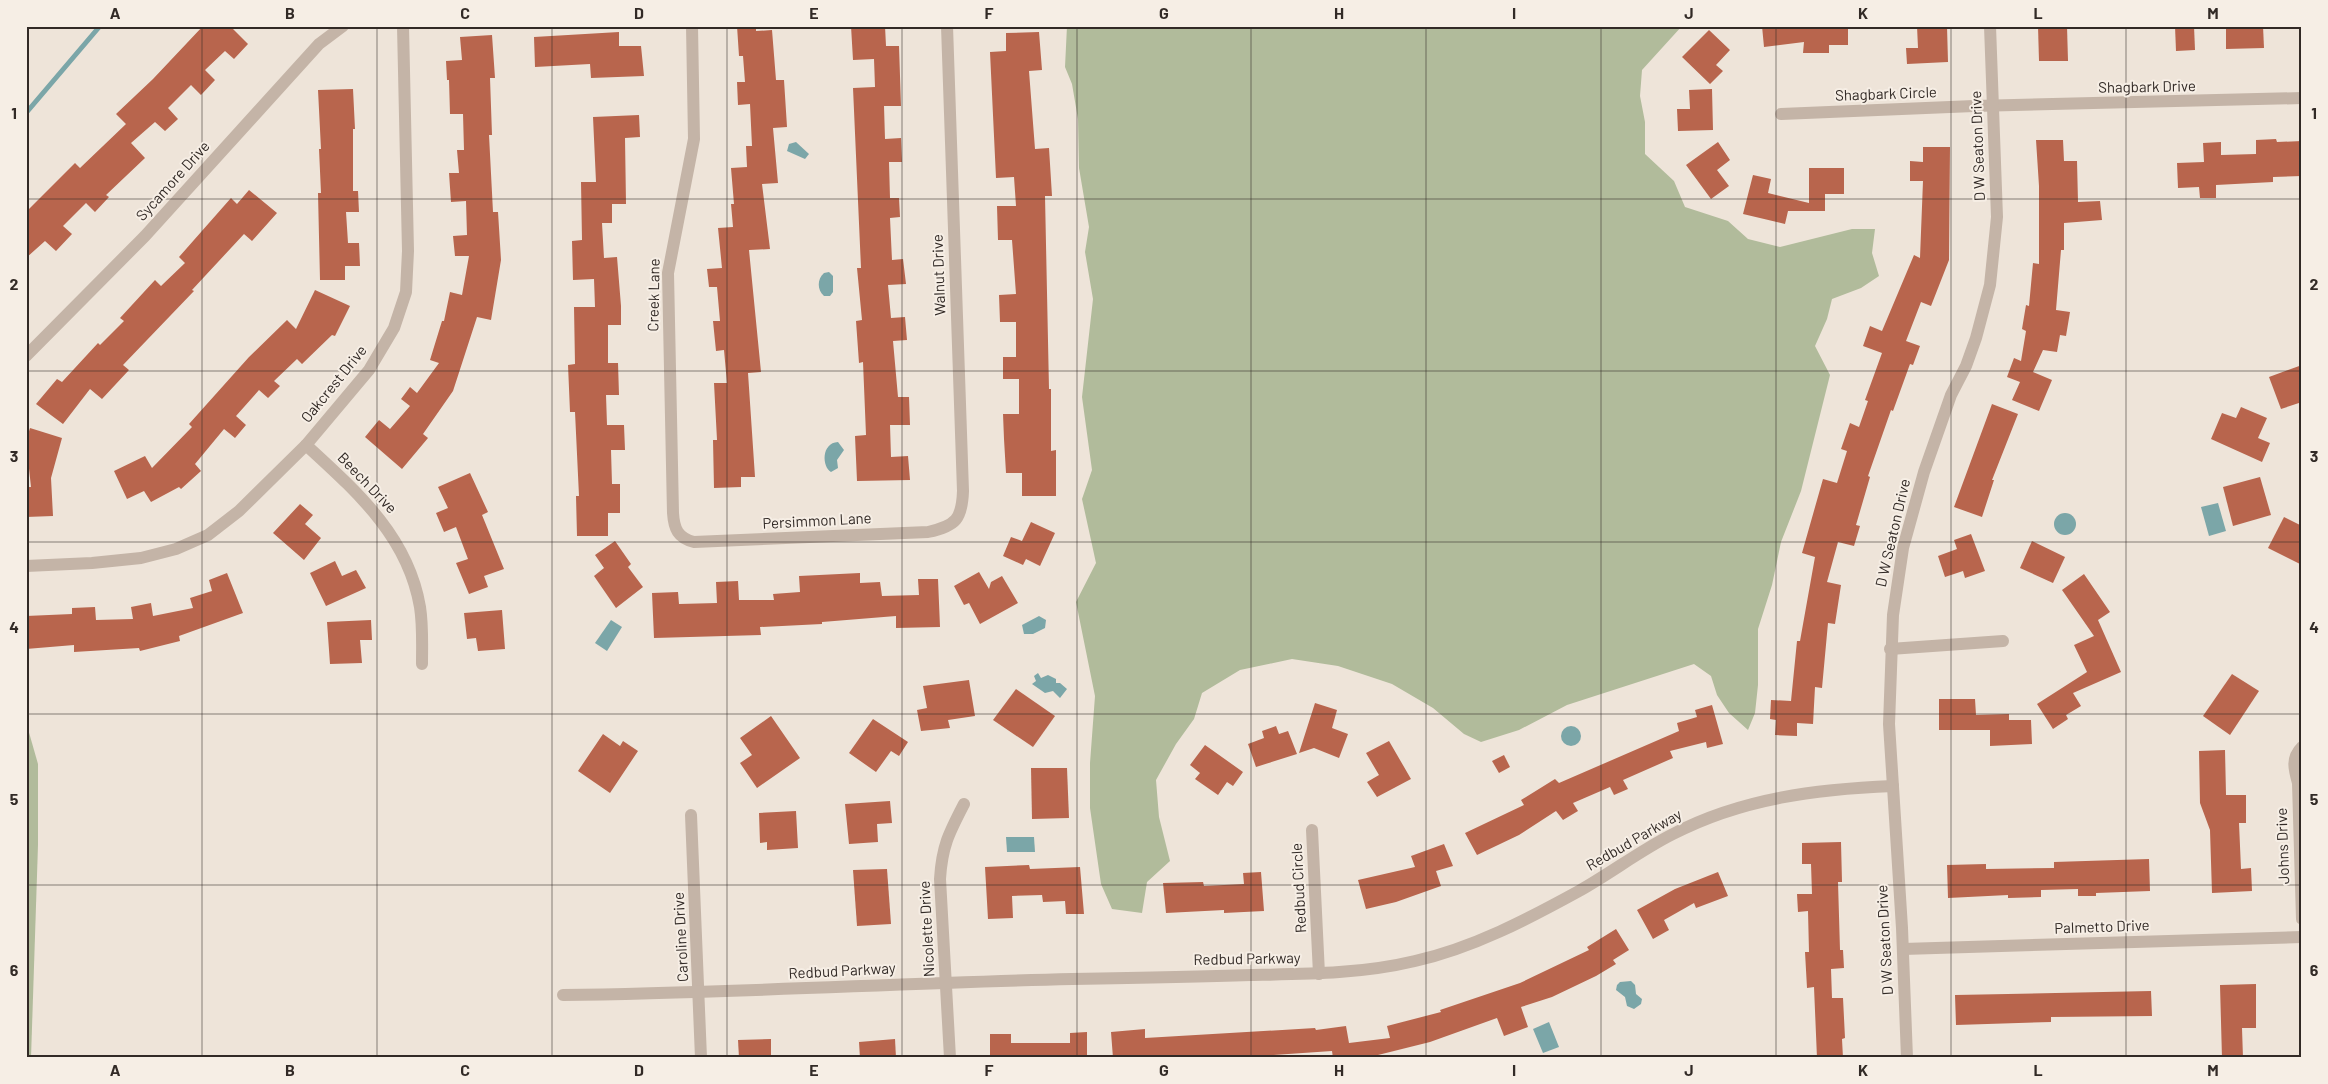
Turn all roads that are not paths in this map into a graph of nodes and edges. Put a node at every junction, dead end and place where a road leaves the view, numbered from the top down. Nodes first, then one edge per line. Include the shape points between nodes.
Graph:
1 (343, 26) edge
2 (403, 26) edge
3 (692, 26) edge
4 (947, 26) edge
5 (1990, 26) edge
6 (2302, 98) edge
7 (1993, 106) junction
8 (1781, 114) dead end
9 (26, 356) edge
10 (306, 446) junction
11 (956, 521) joint
12 (679, 536) joint
13 (26, 566) edge
14 (2003, 641) dead end
15 (1890, 649) junction
16 (422, 664) dead end
17 (2302, 747) edge
18 (1894, 786) junction
19 (964, 804) dead end
20 (691, 815) dead end
21 (1312, 830) dead end
22 (2302, 919) edge
23 (2302, 937) edge
24 (1903, 949) junction
25 (1319, 974) junction
26 (946, 983) junction
27 (699, 994) junction
28 (563, 995) dead end
29 (701, 1058) edge
30 (950, 1058) edge
31 (1907, 1058) edge

1 - 9 street, Sycamore Drive via 319,44 145,236
2 - 10 street, Oakcrest Drive via 408,251 404,300 394,328 369,370
3 - 12 street, Creek Lane via 694,139 668,273 673,513
4 - 11 street, Walnut Drive via 963,491 962,508
5 - 7 street, D W Seaton Drive
6 - 7 street, Shagbark Drive
7 - 8 street, Shagbark Circle
7 - 15 street, D W Seaton Drive via 1996,217 1990,285 1976,338 1934,442 1911,517 1897,580
10 - 13 street, Oakcrest Drive via 226,523 192,543 141,558
10 - 16 street, Beech Drive via 364,500 382,520 396,544 420,607
11 - 12 street, Persimmon Lane via 943,529 928,532 706,542 694,542
14 - 15 street
15 - 18 street, D W Seaton Drive via 1888,724
17 - 22 street, Johns Drive via 2294,762 2298,783
18 - 24 street, D W Seaton Drive
18 - 25 street, Redbud Parkway via 1845,788 1772,798 1736,809 1674,833 1580,890 1506,928 1448,952 1380,968
19 - 26 street, Nicolette Drive via 941,855
20 - 27 street, Caroline Drive
21 - 25 street, Redbud Circle
23 - 24 street, Palmetto Drive
24 - 31 street, D W Seaton Drive
25 - 26 street, Redbud Parkway
26 - 27 street, Redbud Parkway
26 - 30 street, Nicolette Drive
27 - 28 street, Redbud Parkway
27 - 29 street, Caroline Drive

